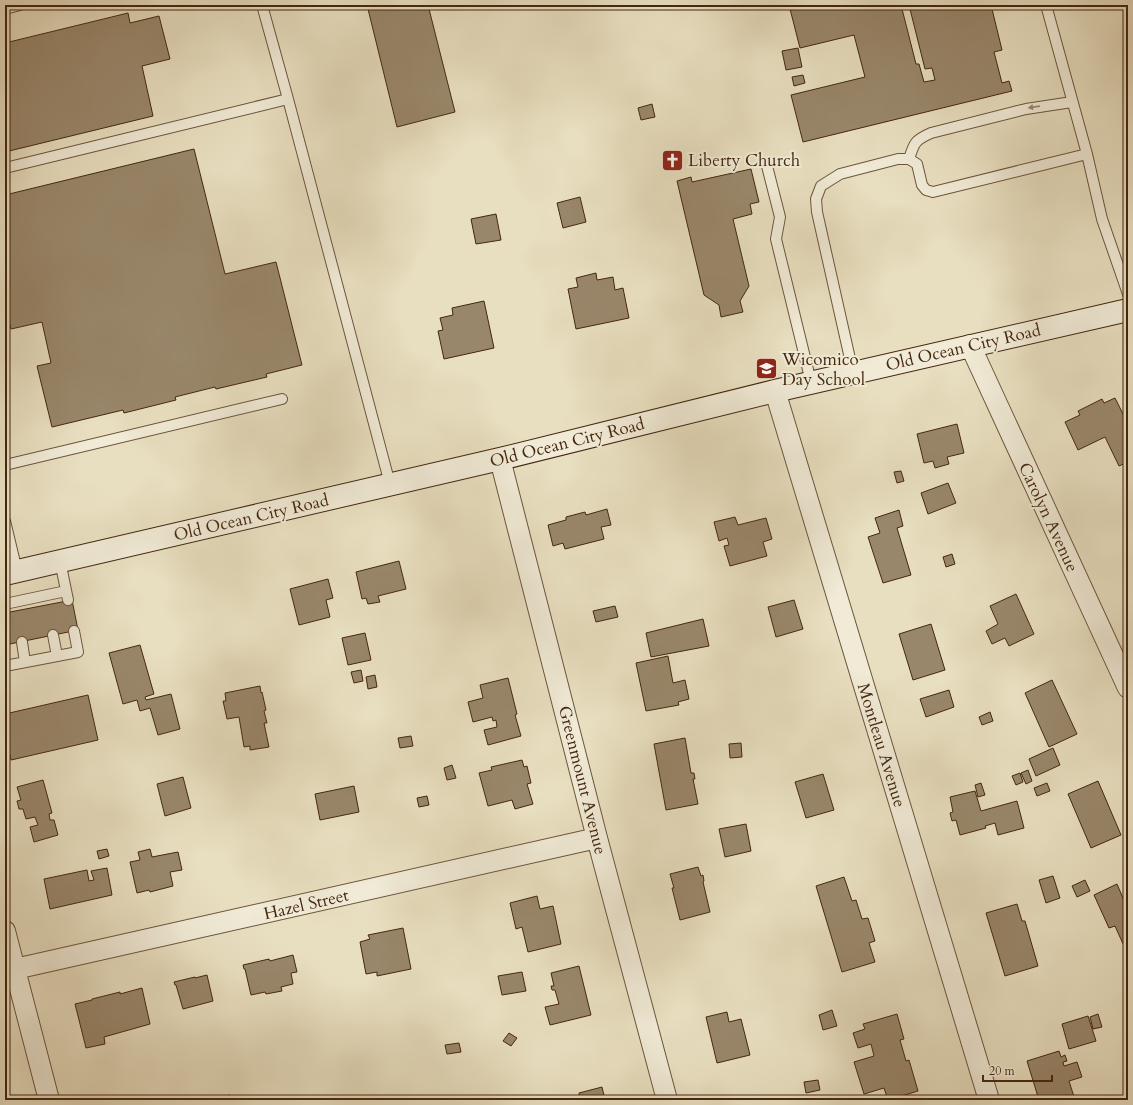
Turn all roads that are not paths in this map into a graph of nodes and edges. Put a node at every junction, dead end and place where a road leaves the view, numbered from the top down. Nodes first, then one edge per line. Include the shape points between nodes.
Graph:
1 (20, 5) edge
2 (262, 5) edge
3 (1046, 5) edge
4 (5, 9) edge
5 (288, 99) junction
6 (1072, 102) junction
7 (1087, 154) junction
8 (909, 159) junction
9 (767, 166) dead end
10 (5, 168) edge
11 (1128, 294) edge
12 (1128, 310) edge
13 (970, 345) junction
14 (853, 372) junction
15 (811, 382) junction
16 (775, 390) junction
17 (282, 399) dead end
18 (500, 459) junction
19 (5, 466) edge
20 (390, 484) junction
21 (5, 521) edge
22 (60, 561) junction
23 (11, 572) edge
24 (12, 606) edge
25 (74, 631) dead end
26 (53, 635) dead end
27 (22, 642) dead end
28 (57, 656) junction
29 (25, 662) junction
30 (5, 666) edge
31 (1128, 688) edge
32 (597, 838) junction
33 (5, 932) edge
34 (15, 969) junction
35 (49, 1100) edge
36 (667, 1100) edge
37 (989, 1100) edge

1 - 4 lane
2 - 5 lane
3 - 6 lane
5 - 10 lane
5 - 20 lane
6 - 7 lane
6 -> 8 lane via 1026,108 931,132 920,137
7 - 8 lane via 933,192 926,190 922,185 917,164
7 - 11 lane via 1102,219
8 - 14 lane via 898,159 840,174 821,186 816,199
9 - 15 lane via 780,217 776,239
12 - 13 main road, Old Ocean City Road
13 - 14 main road, Old Ocean City Road
13 - 31 street, Carolyn Avenue
14 - 15 main road, Old Ocean City Road
15 - 16 main road, Old Ocean City Road
16 - 18 main road, Old Ocean City Road
16 - 37 street, Montleau Avenue
17 - 19 lane
18 - 20 main road, Old Ocean City Road
18 - 32 street, Greenmount Avenue
20 - 22 main road, Old Ocean City Road
21 - 23 lane
22 - 23 main road, Old Ocean City Road
22 - 24 lane via 67,596
25 - 28 lane via 78,652
26 - 28 lane
27 - 29 lane
28 - 29 lane
29 - 30 lane
32 - 34 street, Hazel Street
32 - 36 street, Greenmount Avenue
33 - 34 street
34 - 35 street

